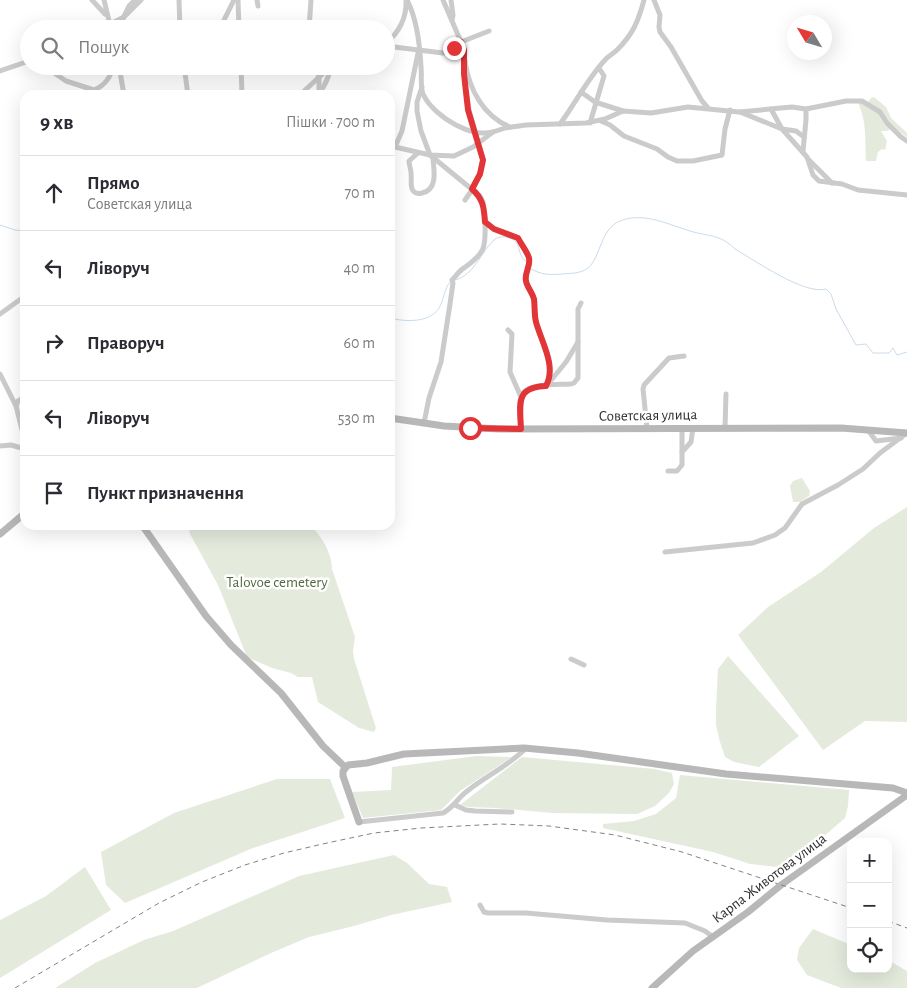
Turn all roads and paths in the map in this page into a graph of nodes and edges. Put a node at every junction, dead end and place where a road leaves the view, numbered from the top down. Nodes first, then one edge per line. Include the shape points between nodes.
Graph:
1 (92, 0) edge
2 (104, 0) edge
3 (134, 0) edge
4 (141, 0) edge
5 (179, 0) edge
6 (234, 0) edge
7 (238, 0) edge
8 (311, 0) edge
9 (443, 0) edge
10 (451, 0) edge
11 (644, 0) edge
12 (654, 0) edge
13 (409, 2) edge
14 (107, 16) junction
15 (124, 16) junction
16 (109, 20) edge
17 (119, 20) edge
18 (122, 20) edge
19 (180, 20) edge
20 (224, 20) edge
21 (239, 20) edge
22 (310, 20) edge
23 (452, 21) junction
24 (489, 31) dead end
25 (395, 34) edge
26 (461, 42) junction
27 (395, 46) edge
28 (419, 50) junction
29 (465, 61) junction
30 (20, 64) edge
31 (599, 68) junction
32 (0, 71) edge
33 (57, 75) edge
34 (109, 75) edge
35 (120, 75) edge
36 (186, 75) edge
37 (242, 75) edge
38 (318, 75) edge
39 (322, 75) edge
40 (328, 75) edge
41 (319, 78) junction
42 (422, 88) junction
43 (94, 90) joint
44 (123, 90) edge
45 (188, 90) edge
46 (242, 90) edge
47 (307, 90) edge
48 (319, 90) edge
49 (322, 90) edge
50 (581, 92) junction
51 (596, 102) junction
52 (708, 108) junction
53 (771, 109) junction
54 (806, 109) junction
55 (730, 110) junction
56 (623, 111) junction
57 (739, 112) junction
58 (601, 120) junction
59 (590, 123) junction
60 (560, 124) junction
61 (511, 127) junction
62 (782, 129) junction
63 (493, 132) junction
64 (475, 133) junction
65 (804, 137) junction
66 (907, 140) edge
67 (395, 143) edge
68 (478, 144) junction
69 (395, 147) edge
70 (803, 151) junction
71 (418, 153) junction
72 (431, 157) junction
73 (472, 189) junction
74 (907, 196) edge
75 (465, 200) dead end
76 (485, 222) junction
77 (20, 300) edge
78 (581, 303) dead end
79 (0, 314) edge
80 (508, 330) dead end
81 (579, 338) junction
82 (684, 356) dead end
83 (0, 374) edge
84 (546, 386) junction
85 (726, 394) dead end
86 (520, 397) junction
87 (20, 400) edge
88 (16, 406) junction
89 (395, 419) edge
90 (20, 422) edge
91 (424, 423) junction
92 (647, 428) junction
93 (682, 428) junction
94 (693, 428) junction
95 (725, 428) junction
96 (521, 429) junction
97 (868, 430) junction
98 (905, 435) edge
99 (881, 441) junction
100 (0, 446) edge
101 (20, 448) edge
102 (883, 451) junction
103 (682, 452) junction
104 (668, 471) dead end
105 (20, 517) edge
106 (146, 530) edge
107 (0, 534) edge
108 (665, 552) dead end
109 (571, 659) dead end
110 (584, 665) dead end
111 (526, 748) junction
112 (345, 767) junction
113 (907, 794) edge
114 (455, 805) junction
115 (512, 812) dead end
116 (359, 822) joint
117 (480, 904) dead end
118 (714, 937) junction
119 (652, 988) edge

1 - 14 street
2 - 14 street
3 - 15 street
4 - 15 street
5 - 19 street
6 - 20 street
7 - 21 street
8 - 22 street
9 - 23 street
10 - 23 street
11 - 31 street via 632,33
12 - 52 street via 660,15 660,32
13 - 25 street
13 - 28 street
14 - 16 street
15 - 17 street
15 - 18 street
23 - 26 street
24 - 26 street
26 - 28 street via 443,53
26 - 29 street
27 - 28 street
28 - 42 street
28 - 67 street via 402,131
29 - 61 street via 483,107 495,120
29 - 64 street via 466,95
30 - 32 street
31 - 50 street
31 - 51 street via 604,76
33 - 43 street
34 - 43 street
35 - 44 street
36 - 45 street
37 - 46 street
38 - 41 street
39 - 41 street
40 - 49 street
41 - 47 street
41 - 48 street
42 - 64 street via 427,101 446,119
42 - 72 street via 417,111
50 - 51 street
50 - 60 street
51 - 56 street
51 - 59 street
52 - 55 street
52 - 56 street via 688,107 651,113
53 - 54 street
53 - 57 street
53 - 62 street
54 - 65 street
54 - 66 street via 862,101 880,112 887,123
55 - 57 street
55 - 58 street via 722,155 693,161 668,157 624,136
56 - 58 street
57 - 62 street
58 - 59 street
59 - 60 street
60 - 61 street
61 - 63 street
62 - 65 street via 796,131
62 - 70 street
63 - 64 street
63 - 68 street
64 - 68 street
65 - 70 street
68 - 72 street via 462,154
68 - 73 street via 483,160
69 - 71 street
70 - 74 street via 833,183 858,190
71 - 72 street
71 - 72 street via 409,161 411,188 415,193 427,192 432,187
72 - 73 street
73 - 75 street
73 - 76 street via 483,202
76 - 84 street via 518,238 528,256 526,282 533,297 536,323 545,345 550,372
76 - 91 street via 485,247 474,262 452,281 441,362
77 - 79 street
78 - 81 street via 578,309
80 - 86 street via 512,334 510,372
81 - 84 street via 566,362
81 - 84 street via 578,378 574,383
82 - 92 street via 669,358 644,384
83 - 88 street
84 - 86 street via 531,387
85 - 95 street
86 - 96 street
87 - 88 street
88 - 90 street
89 - 91 street, Советская улица
91 - 96 street, Советская улица
92 - 93 street, Советская улица
92 - 96 street, Советская улица
93 - 94 street, Советская улица
93 - 103 street
94 - 95 street, Советская улица
94 - 103 street via 691,442
95 - 97 street, Советская улица
97 - 98 street, Советская улица
97 - 99 street via 876,441
98 - 99 street
98 - 102 street
99 - 102 street
100 - 101 street
102 - 108 street via 863,469 802,504 785,528 775,535 753,543
103 - 104 street via 681,469
105 - 107 street
106 - 112 street via 206,616 281,693 323,746
109 - 110 street
111 - 112 street via 404,754
111 - 113 street via 726,774 893,788
111 - 114 street via 517,758 464,793
112 - 116 street via 343,776
113 - 118 street, Карпа Животова улица
114 - 115 street via 475,811
114 - 116 street via 439,814
117 - 118 street via 488,913 684,923
118 - 119 street, Карпа Животова улица via 693,951

